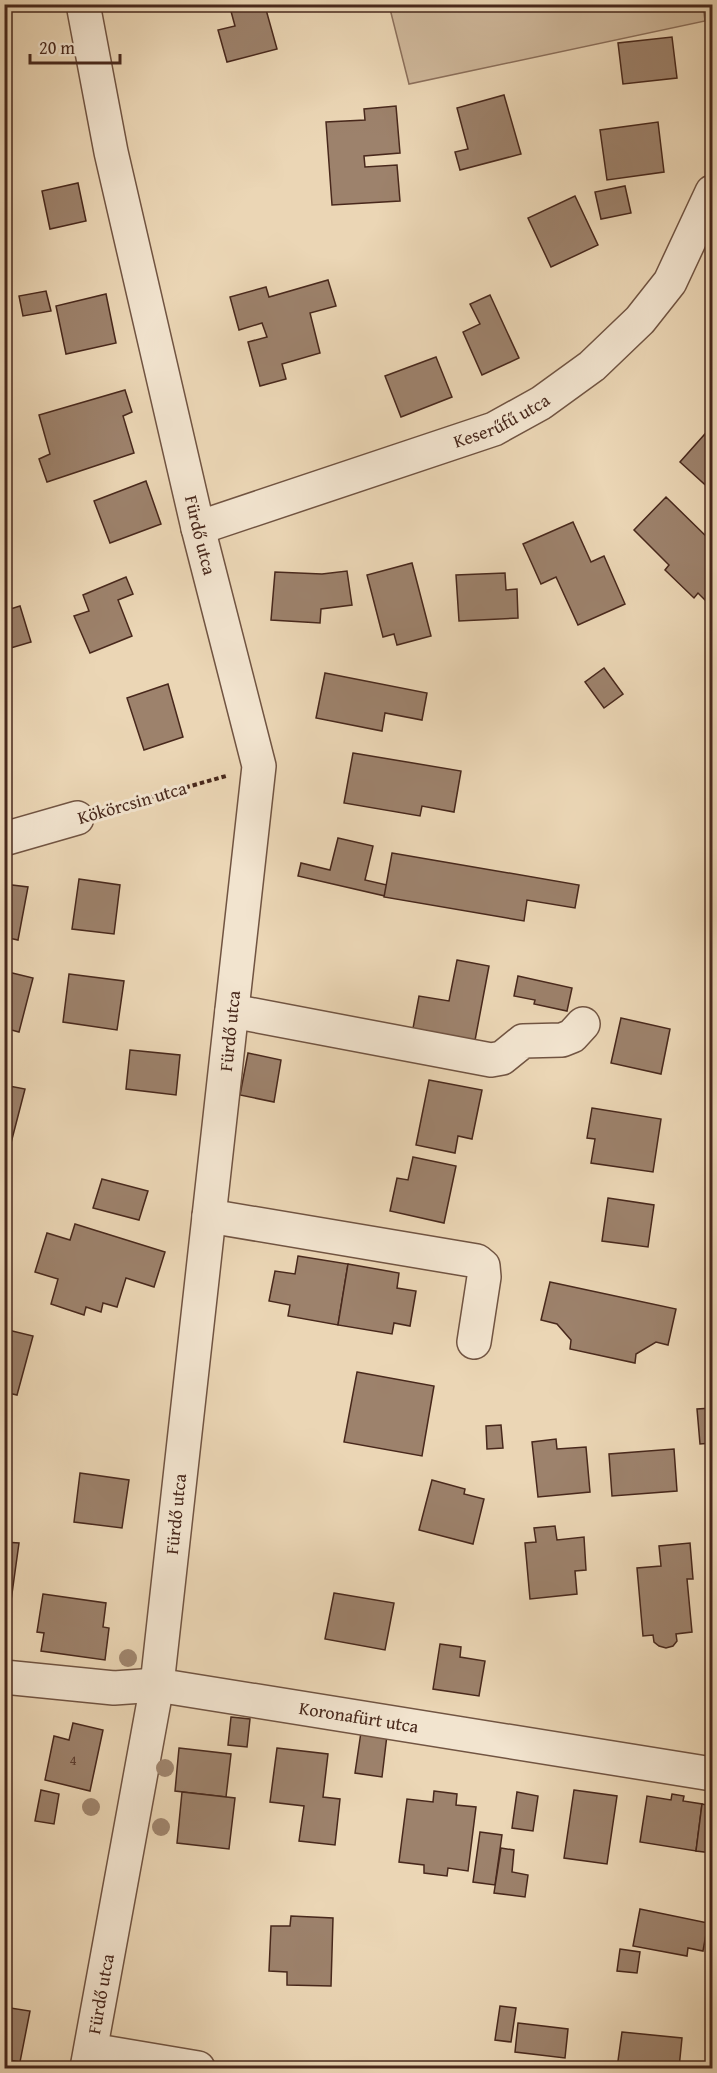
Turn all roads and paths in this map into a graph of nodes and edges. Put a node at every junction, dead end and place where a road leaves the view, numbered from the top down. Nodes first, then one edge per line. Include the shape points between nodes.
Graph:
1 (83, 4) edge
2 (712, 192) edge
3 (198, 528) junction
4 (259, 766) junction
5 (77, 818) joint
6 (4, 839) edge
7 (232, 1011) junction
8 (583, 1024) dead end
9 (209, 1216) junction
10 (474, 1342) dead end
11 (4, 1677) edge
12 (157, 1685) junction
13 (712, 1774) edge
14 (89, 2059) edge
15 (198, 2068) edge

1 - 3 street, Fürdő utca via 111,152
2 - 3 street, Keserűfű utca via 670,282 640,320 592,366 541,403 494,429
3 - 4 street, Fürdő utca
4 - 5 path, Kökörcsin utca
4 - 7 street, Fürdő utca
5 - 6 street, Kökörcsin utca
7 - 8 street via 491,1060 502,1058 523,1041 562,1040
7 - 9 street, Fürdő utca
9 - 10 street via 477,1261 483,1266 484,1277
9 - 12 street, Fürdő utca
11 - 12 street, Koronafürt utca via 114,1688
12 - 13 street, Koronafürt utca
12 - 14 street, Fürdő utca
14 - 15 street

